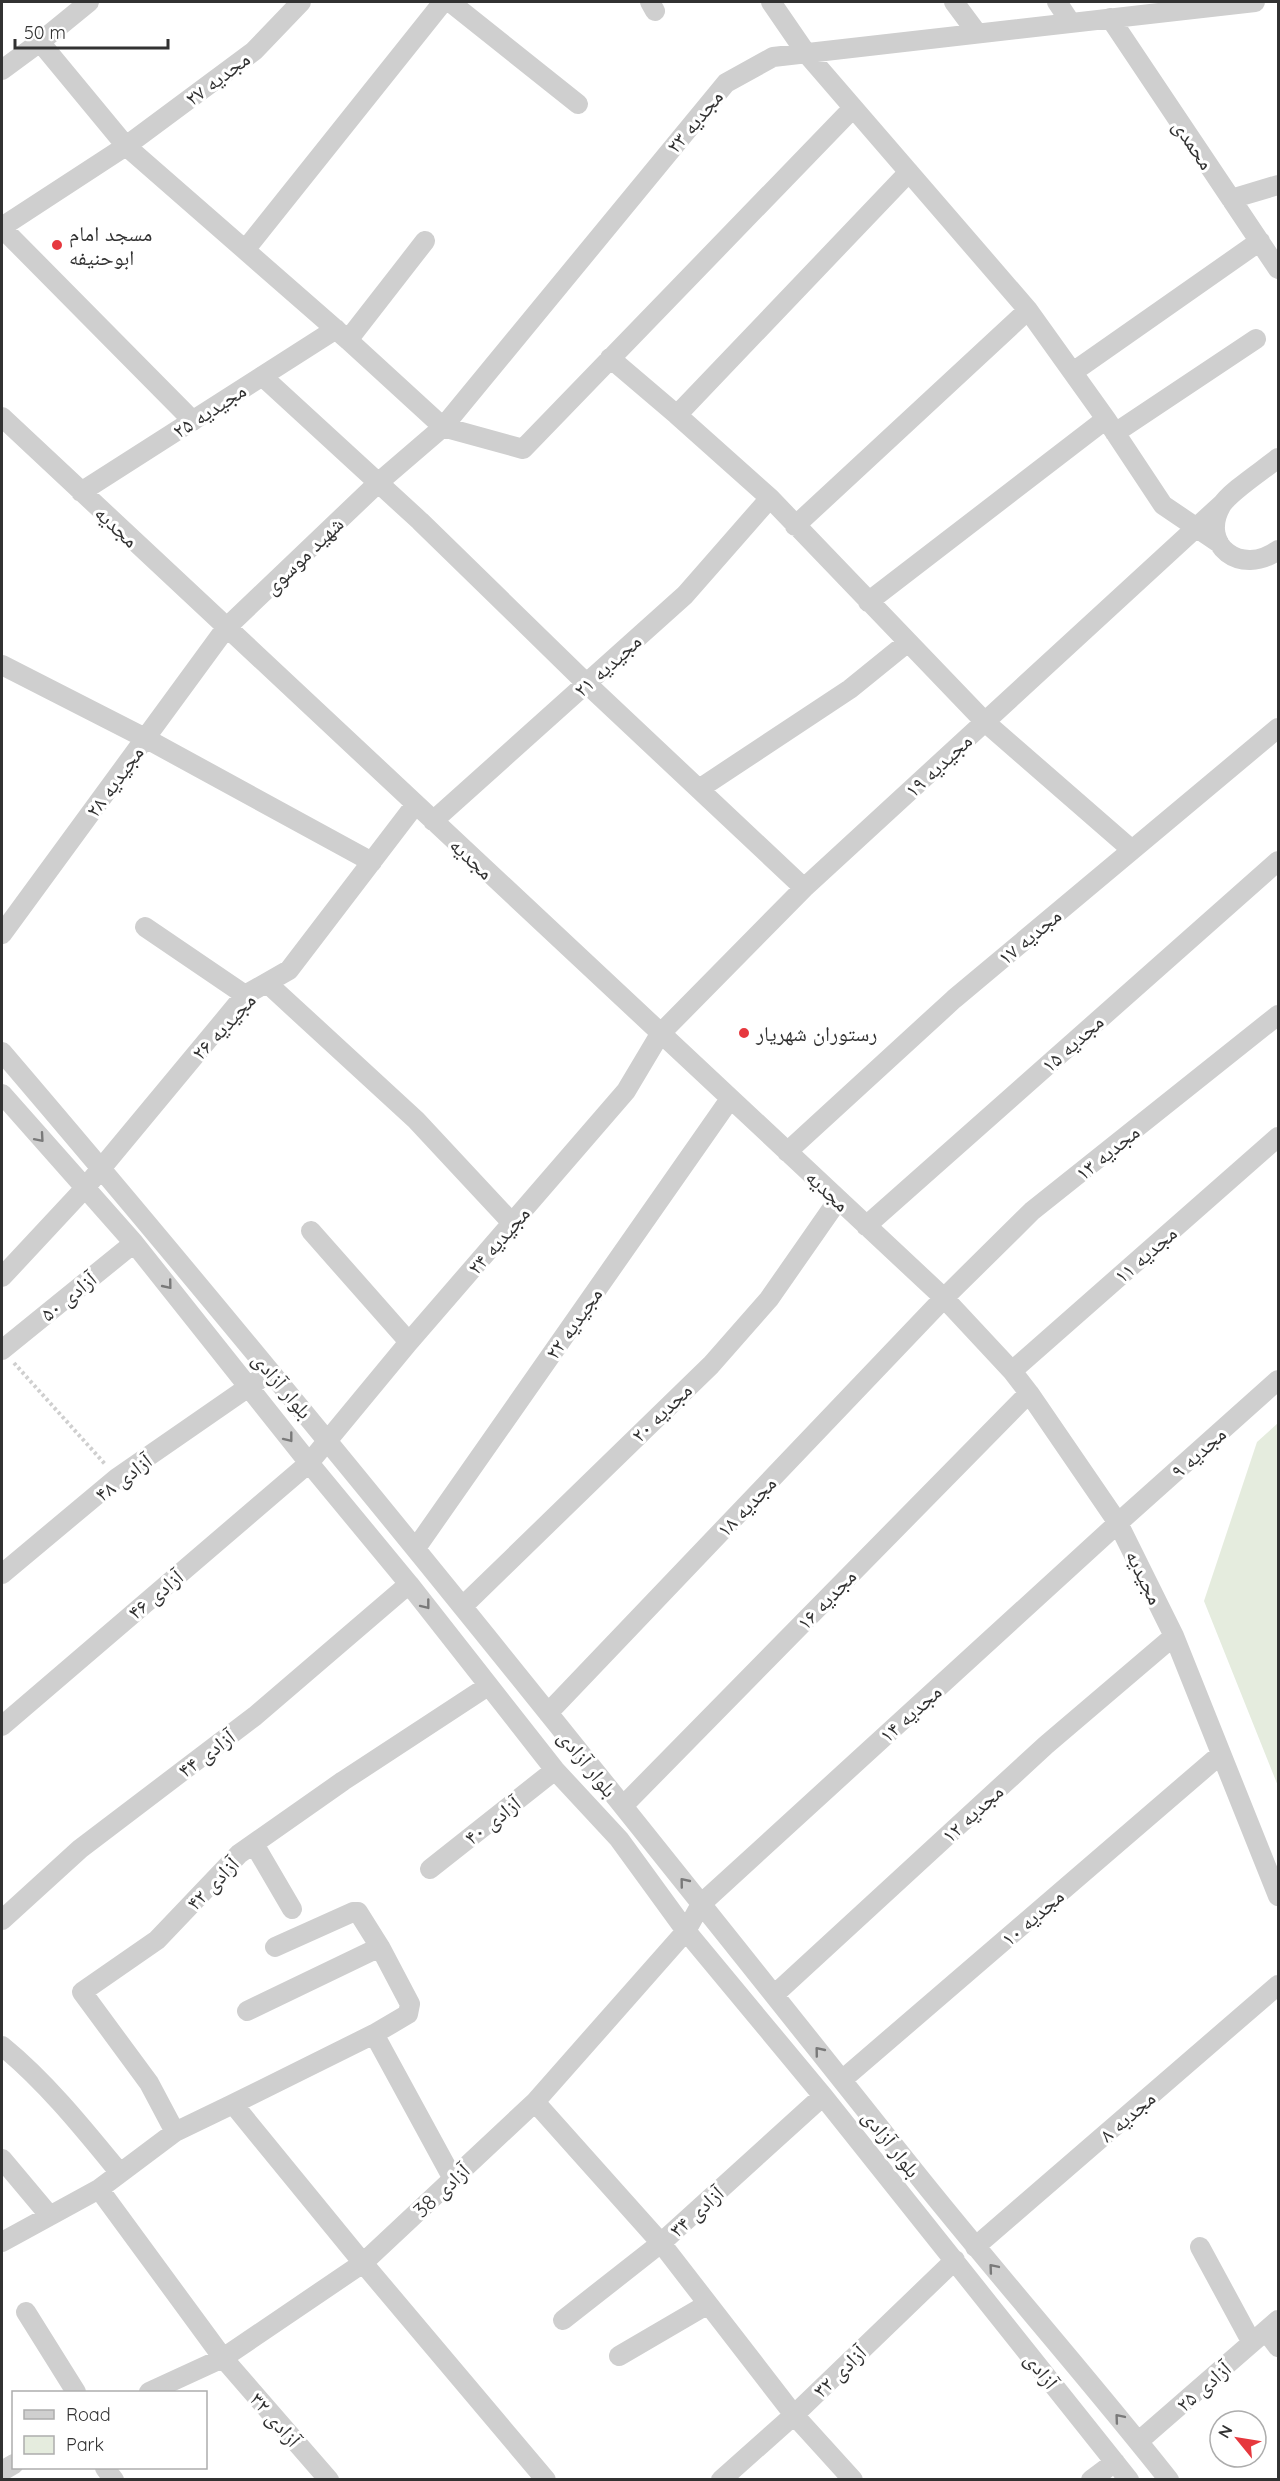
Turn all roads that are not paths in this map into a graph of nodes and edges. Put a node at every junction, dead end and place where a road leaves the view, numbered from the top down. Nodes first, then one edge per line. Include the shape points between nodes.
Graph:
1 (89, 2) edge
2 (301, 2) edge
3 (443, 2) edge
4 (450, 2) edge
5 (771, 2) edge
6 (954, 2) edge
7 (1057, 2) edge
8 (1255, 2) edge
9 (1222, 3) edge
10 (1110, 18) junction
11 (1071, 23) junction
12 (977, 33) junction
13 (40, 42) junction
14 (806, 53) junction
15 (2, 70) edge
16 (578, 104) dead end
17 (853, 108) junction
18 (126, 146) junction
19 (909, 172) junction
20 (1278, 185) edge
21 (1231, 199) junction
22 (2, 228) edge
23 (1260, 241) junction
24 (425, 242) dead end
25 (245, 250) junction
26 (1278, 269) edge
27 (1028, 310) junction
28 (342, 334) junction
29 (1256, 339) dead end
30 (610, 358) junction
31 (1073, 372) junction
32 (262, 376) junction
33 (677, 415) junction
34 (2, 417) edge
35 (193, 421) junction
36 (1111, 426) junction
37 (443, 427) junction
38 (1278, 458) edge
39 (379, 482) junction
40 (81, 492) junction
41 (770, 498) junction
42 (1222, 503) junction
43 (795, 526) junction
44 (1196, 528) junction
45 (1219, 543) junction
46 (1278, 550) edge
47 (868, 602) junction
48 (226, 628) junction
49 (908, 642) junction
50 (2, 665) edge
51 (586, 683) junction
52 (985, 722) junction
53 (1278, 728) edge
54 (146, 738) junction
55 (699, 789) junction
56 (415, 805) junction
57 (433, 821) junction
58 (1132, 850) junction
59 (1278, 861) edge
60 (372, 862) junction
61 (804, 888) junction
62 (145, 927) dead end
63 (2, 934) edge
64 (267, 983) junction
65 (245, 995) junction
66 (1278, 1015) edge
67 (660, 1034) junction
68 (2, 1052) edge
69 (730, 1099) junction
70 (4, 1102) edge
71 (1278, 1137) edge
72 (787, 1152) junction
73 (101, 1168) junction
74 (84, 1189) junction
75 (838, 1200) junction
76 (512, 1223) junction
77 (866, 1226) junction
78 (311, 1231) dead end
79 (134, 1243) junction
80 (2, 1277) edge
81 (944, 1298) junction
82 (409, 1342) junction
83 (2, 1350) edge
84 (271, 1370) junction
85 (1012, 1371) junction
86 (1278, 1380) edge
87 (250, 1388) junction
88 (1029, 1393) junction
89 (329, 1441) junction
90 (309, 1463) junction
91 (1118, 1523) junction
92 (416, 1548) junction
93 (2, 1574) edge
94 (409, 1584) junction
95 (463, 1606) junction
96 (1174, 1636) junction
97 (488, 1686) junction
98 (548, 1713) junction
99 (2, 1726) edge
100 (1221, 1754) junction
101 (555, 1770) junction
102 (598, 1775) junction
103 (576, 1793) junction
104 (623, 1806) junction
105 (254, 1844) junction
106 (430, 1869) dead end
107 (1278, 1896) edge
108 (701, 1904) junction
109 (292, 1909) dead end
110 (2, 1920) edge
111 (686, 1931) junction
112 (275, 1947) dead end
113 (381, 1947) junction
114 (1278, 1985) edge
115 (774, 1995) junction
116 (247, 2011) dead end
117 (374, 2034) junction
118 (2, 2046) edge
119 (842, 2080) junction
120 (823, 2096) junction
121 (535, 2102) junction
122 (233, 2104) junction
123 (175, 2132) junction
124 (2, 2159) edge
125 (119, 2172) junction
126 (917, 2175) junction
127 (453, 2179) junction
128 (99, 2189) junction
129 (900, 2190) junction
130 (49, 2215) junction
131 (2, 2241) edge
132 (661, 2243) junction
133 (975, 2247) junction
134 (1200, 2247) dead end
135 (955, 2260) junction
136 (363, 2263) junction
137 (708, 2304) junction
138 (26, 2312) dead end
139 (563, 2320) dead end
140 (1266, 2331) edge
141 (1278, 2347) edge
142 (619, 2356) dead end
143 (223, 2358) junction
144 (75, 2391) edge
145 (151, 2391) edge
146 (794, 2415) junction
147 (1139, 2441) junction
148 (1114, 2462) junction
149 (328, 2480) edge
150 (546, 2480) edge
151 (721, 2480) edge
152 (853, 2480) edge
153 (1091, 2480) edge
154 (1129, 2480) edge
155 (1169, 2480) edge

1 - 13 street
2 - 18 street, مجدیه ۲۷ via 254,51
3 - 25 street
4 - 16 street
5 - 14 street
6 - 12 street
7 - 11 street
8 - 9 street, مجدیه ۲۳
9 - 10 street, مجدیه ۲۳
10 - 11 street, مجدیه ۲۳
10 - 21 street, محمدی
11 - 12 street, مجدیه ۲۳
12 - 14 street, مجدیه ۲۳
13 - 15 street
13 - 18 street
14 - 17 street
14 - 37 street, مجدیه ۲۳ via 773,57 726,83
17 - 19 street
17 - 30 street
18 - 22 street, مجدیه ۲۷
18 - 25 street
19 - 27 street
19 - 33 street
20 - 21 street
21 - 23 street, محمدی
22 - 35 street
23 - 26 street, محمدی
23 - 31 street
24 - 28 street, مجیدیه ۲۵
25 - 28 street
27 - 31 street
27 - 43 street
28 - 32 street, مجیدیه ۲۵
28 - 37 street
29 - 36 street
30 - 33 street
30 - 37 street via 523,449
31 - 36 street
32 - 35 street, مجیدیه ۲۵
32 - 39 street
33 - 41 street
34 - 40 street, مجدیه
35 - 40 street, مجیدیه ۲۵
36 - 44 street via 1163,505
36 - 47 street
37 - 39 street, مجدیه ۲۳
38 - 42 street, مجیدیه ۱۹
39 - 48 street, شهید موسوی
39 - 51 street
40 - 48 street, مجدیه
41 - 43 street
41 - 51 street, مجیدیه ۲۱ via 685,595
42 - 44 street, مجیدیه ۱۹
42 - 45 street via 1216,516
43 - 47 street
44 - 45 street
44 - 52 street, مجیدیه ۱۹
45 - 46 street via 1228,554 1241,560 1255,561
47 - 49 street
48 - 54 street, مجیدیه ۲۸
48 - 56 street, مجدیه
49 - 52 street
49 - 55 street via 850,689
50 - 54 street
51 - 55 street
51 - 57 street, مجیدیه ۲۱
52 - 58 street
52 - 61 street, مجیدیه ۱۹
53 - 58 street, مجدیه ۱۷
54 - 60 street
54 - 63 street, مجیدیه ۲۸
55 - 61 street
56 - 57 street, مجدیه
56 - 60 street, مجیدیه ۲۶
57 - 67 street, مجدیه
58 - 72 street, مجدیه ۱۷ via 954,999
59 - 77 street, مجدیه ۱۵
60 - 64 street, مجیدیه ۲۶ via 289,970
61 - 67 street, مجیدیه ۱۹
62 - 65 street
64 - 65 street, مجیدیه ۲۶
64 - 76 street via 416,1120
65 - 73 street, مجیدیه ۲۶
66 - 81 street, مجدیه ۱۳ via 1032,1211
67 - 69 street, مجدیه
67 - 76 street, مجیدیه ۲۴ via 626,1091
68 - 73 street, بلوار آزادی
69 - 72 street, مجدیه
69 - 92 street, مجیدیه ۲۲
70 -> 74 street, بلوار آزادی
71 - 85 street, مجدیه ۱۱
72 - 75 street, مجدیه
73 - 74 street, مجیدیه ۲۶
73 - 84 street, بلوار آزادی
74 - 79 street, بلوار آزادی
74 - 80 street, مجیدیه ۲۶
75 - 77 street, مجدیه
75 - 95 street, مجدیه ۲۰ via 769,1299 711,1365
76 - 82 street, مجیدیه ۲۴
77 - 81 street, مجدیه
78 - 82 street
79 - 83 street, آزادی ۵۰
79 -> 87 street, بلوار آزادی
81 - 85 street, مجیدیه
81 - 98 street, مجدیه ۱۸
82 - 89 street, مجیدیه ۲۴
84 - 87 street, آزادی ۴۸
84 - 89 street, بلوار آزادی
85 - 88 street, مجیدیه
86 - 91 street, مجدیه ۹
87 -> 90 street, بلوار آزادی
87 - 93 street, آزادی ۴۸ via 117,1478
88 - 91 street, مجیدیه
88 - 104 street, مجدیه ۱۶
89 - 90 street, آزادی ۴۶
89 - 92 street, بلوار آزادی
90 - 94 street, بلوار آزادی
90 - 99 street, آزادی ۴۶
91 - 96 street, مجیدیه
91 - 108 street, مجدیه ۱۴
92 - 95 street, بلوار آزادی
94 -> 97 street, بلوار آزادی
94 - 110 street, آزادی ۴۴ via 255,1716 80,1850
95 - 98 street, بلوار آزادی
96 - 100 street, مجیدیه
96 - 115 street, مجدیه ۱۲ via 1046,1745
97 - 101 street, بلوار آزادی
97 - 105 street, آزادی ۴۲
98 - 102 street, بلوار آزادی
100 - 107 street, مجیدیه
100 - 119 street, مجدیه ۱۰
101 - 103 street, بلوار آزادی
101 - 106 street, آزادی ۴۰
102 - 103 street
102 - 104 street, بلوار آزادی
103 - 111 street, بلوار آزادی via 619,1839
108 -> 104 street, بلوار آزادی
105 - 109 street
105 - 123 street, آزادی ۴۲ via 239,1854 157,1940 82,1992 149,2083
108 - 111 street, مجدیه ۱۴
108 - 115 street, بلوار آزادی
111 - 120 street, بلوار آزادی
111 - 121 street, آزادی 38
112 - 113 street via 353,1912 358,1912
113 - 116 street
113 - 117 street via 410,2009
114 - 133 street, مجدیه ۸
119 -> 115 street, بلوار آزادی
117 - 122 street
117 - 127 street
118 - 125 street via 22,2063
119 - 126 street, بلوار آزادی
120 - 129 street, بلوار آزادی
120 - 132 street, آزادی ۳۴
121 - 127 street, آزادی 38
121 - 132 street
122 - 123 street
122 - 136 street
123 - 125 street
124 - 130 street
125 - 128 street
126 - 129 street
126 - 133 street, بلوار آزادی
127 - 136 street, آزادی 38
128 - 130 street
128 - 143 street, آزادی ۳۲
129 - 135 street, بلوار آزادی
130 - 131 street
132 - 137 street
132 - 139 street, آزادی ۳۴
147 -> 133 street, بلوار آزادی
134 - 140 street
135 - 146 street, آزادی ۳۲
135 - 148 street, آزادی
136 - 143 street, آزادی 38
136 - 150 street
137 - 142 street
137 - 146 street
138 - 144 street
140 - 141 street
140 - 147 street, آزادی ۲۵
143 - 145 street, آزادی 38
143 - 149 street, آزادی ۳۲
146 - 151 street, آزادی ۳۲
146 - 152 street
147 - 155 street, بلوار آزادی
148 - 153 street
148 - 154 street, آزادی

